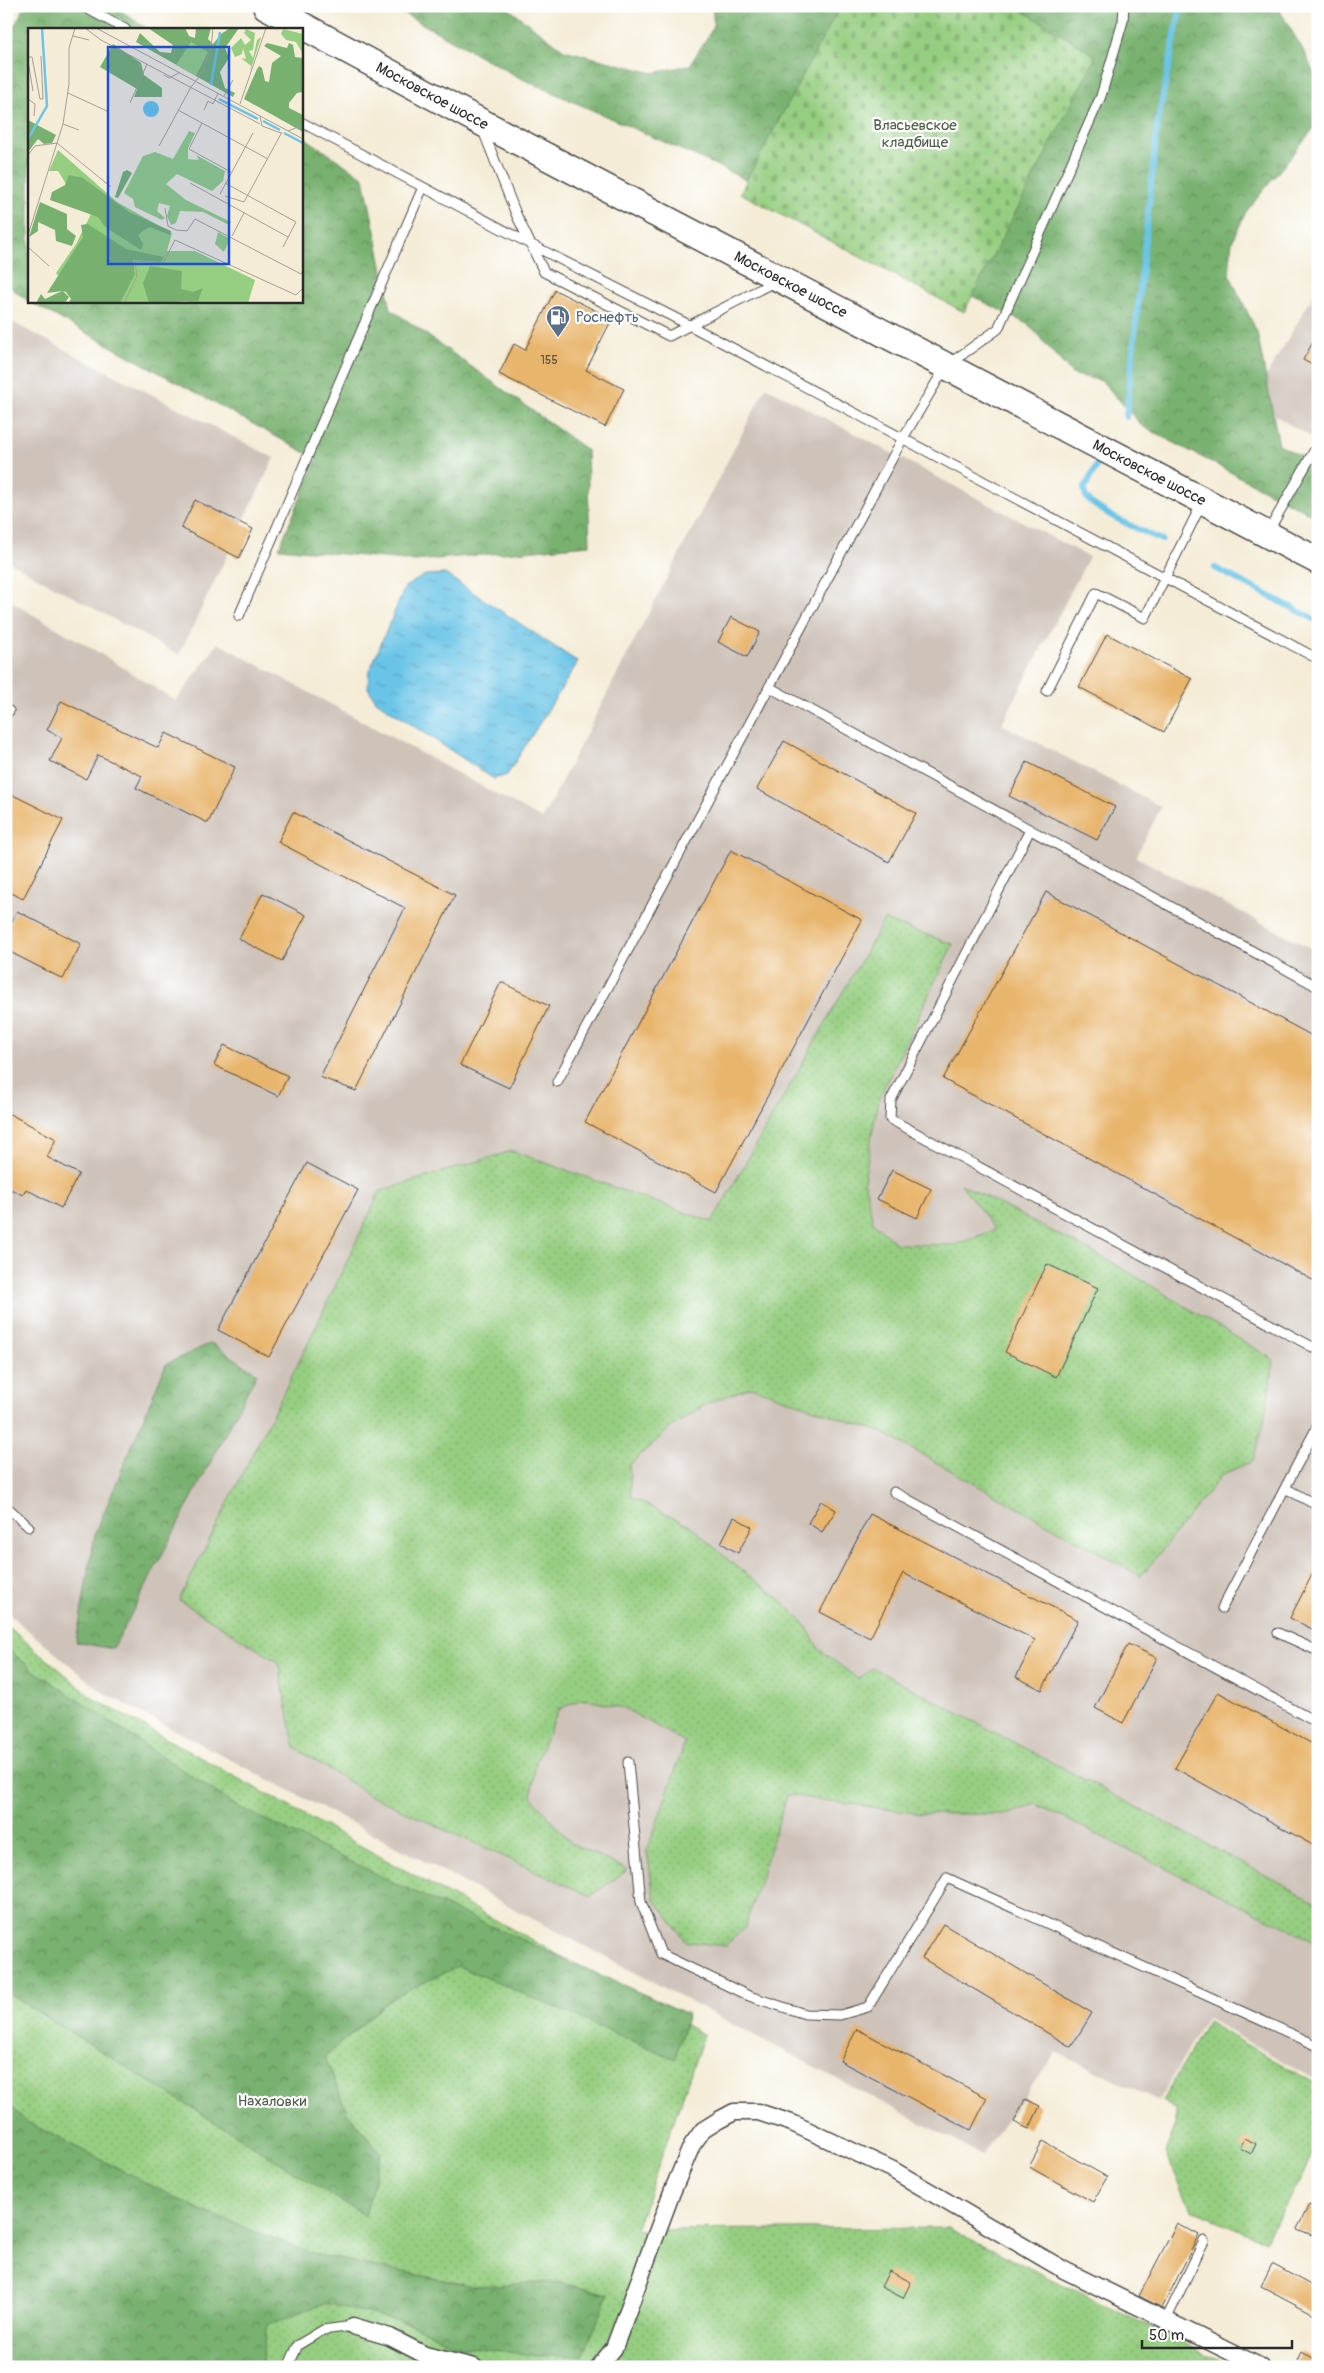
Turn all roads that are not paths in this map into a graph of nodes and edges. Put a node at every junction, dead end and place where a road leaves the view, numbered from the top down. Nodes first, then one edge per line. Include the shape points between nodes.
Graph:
1 (82, 6) edge
2 (266, 6) edge
3 (1124, 6) edge
4 (122, 28) edge
5 (479, 121) junction
6 (302, 123) edge
7 (423, 187) junction
8 (530, 244) junction
9 (780, 279) junction
10 (689, 325) junction
11 (946, 366) junction
12 (903, 438) junction
13 (1318, 444) edge
14 (1204, 501) junction
15 (1267, 534) junction
16 (1318, 560) edge
17 (1164, 579) junction
18 (239, 616) dead end
19 (1318, 659) edge
20 (769, 687) junction
21 (1047, 691) dead end
22 (1030, 830) junction
23 (1318, 987) edge
24 (557, 1082) dead end
25 (1318, 1350) edge
26 (1318, 1425) edge
27 (1285, 1488) junction
28 (894, 1492) dead end
29 (6, 1506) edge
30 (1318, 1506) edge
31 (30, 1527) dead end
32 (1222, 1608) dead end
33 (1278, 1633) dead end
34 (1318, 1651) edge
35 (1318, 1723) edge
36 (628, 1762) dead end
37 (1318, 2046) edge
38 (1204, 2241) dead end
39 (1166, 2320) junction
40 (354, 2326) joint
41 (288, 2367) edge
42 (474, 2367) edge
43 (599, 2367) edge
44 (1260, 2367) edge

1 - 4 lane
2 - 5 main road, Московское шоссе
3 - 11 lane via 1123,21 1101,96 998,329
5 - 8 lane
5 - 9 main road, Московское шоссе
6 - 7 lane
7 - 8 lane
7 - 18 lane
8 - 10 lane
8 - 10 lane via 544,272 668,336
9 - 10 lane
9 - 11 main road, Московское шоссе
10 - 12 lane
11 - 12 lane
11 - 14 main road, Московское шоссе
12 - 17 lane
12 - 20 lane
13 - 15 lane
14 - 15 main road, Московское шоссе
14 - 17 lane
15 - 16 main road, Московское шоссе
17 - 19 lane
17 - 21 lane via 1145,618 1096,593
20 - 22 lane
20 - 24 lane
22 - 23 lane
22 - 25 lane via 891,1100 890,1119
26 - 27 lane
27 - 30 lane
27 - 32 lane
28 - 35 lane
29 - 31 lane
33 - 34 lane
36 - 37 lane via 641,1902 661,1954 748,1996 805,2014 840,2015 868,2007 947,1878
38 - 39 lane
39 - 43 street via 1064,2270 891,2169 792,2123 758,2112 734,2112 704,2130 692,2145 614,2348
39 - 44 street
40 - 41 lane via 323,2330 298,2345
40 - 42 street via 390,2337 425,2355

